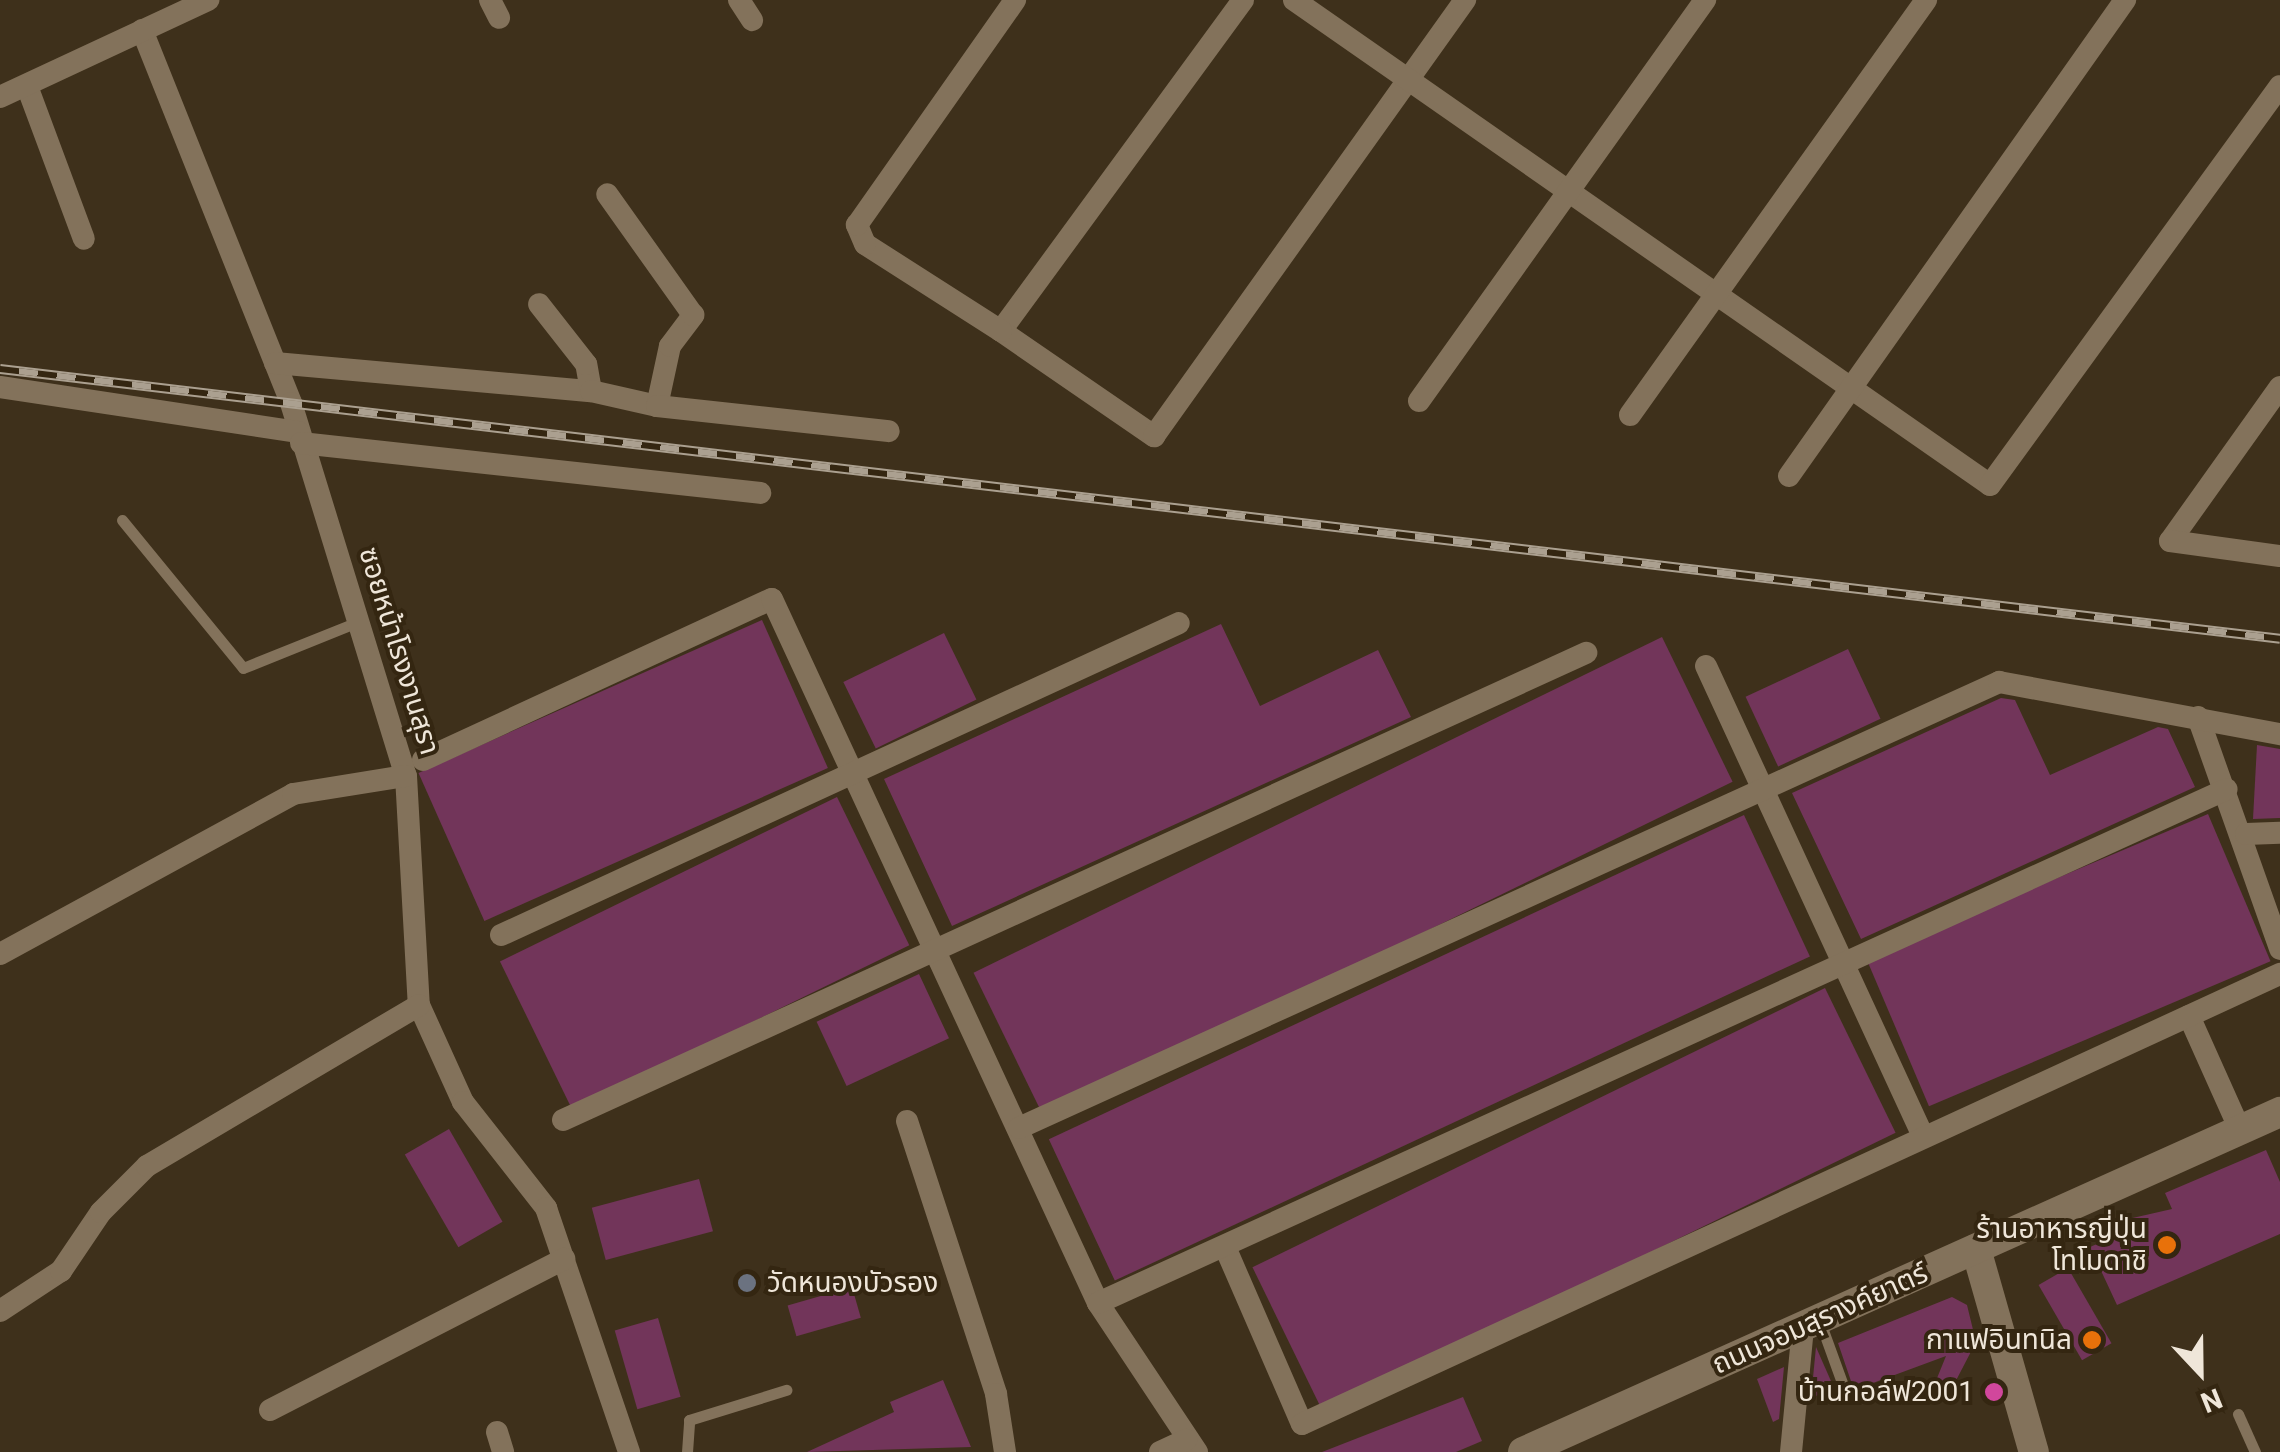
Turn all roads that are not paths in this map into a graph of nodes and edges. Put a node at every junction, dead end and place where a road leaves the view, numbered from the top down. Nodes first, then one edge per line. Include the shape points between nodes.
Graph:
1 (208, 0) edge
2 (1015, 0) edge
3 (1243, 0) edge
4 (1294, 0) edge
5 (1465, 0) edge
6 (1705, 0) edge
7 (1926, 0) edge
8 (2125, 0) edge
9 (142, 30) junction
10 (1409, 79) junction
11 (27, 86) junction
12 (2280, 86) edge
13 (0, 97) edge
14 (1569, 190) junction
15 (607, 194) dead end
16 (84, 240) dead end
17 (1715, 292) junction
18 (539, 304) dead end
19 (1001, 331) junction
20 (275, 364) junction
21 (0, 387) edge
22 (2280, 387) edge
23 (1852, 390) junction
24 (591, 391) junction
25 (1420, 401) dead end
26 (656, 406) junction
27 (1630, 414) dead end
28 (890, 431) dead end
29 (300, 438) junction
30 (1789, 476) dead end
31 (760, 493) dead end
32 (122, 520) dead end
33 (2280, 556) edge
34 (360, 621) junction
35 (1179, 623) dead end
36 (1586, 653) dead end
37 (1706, 666) dead end
38 (2198, 716) junction
39 (2280, 734) edge
40 (415, 768) junction
41 (852, 774) junction
42 (2227, 789) junction
43 (1759, 790) junction
44 (2246, 834) junction
45 (2280, 834) edge
46 (502, 935) dead end
47 (2280, 949) edge
48 (935, 952) junction
49 (0, 954) edge
50 (1842, 963) junction
51 (2280, 974) edge
52 (419, 1006) junction
53 (2189, 1016) junction
54 (2280, 1112) edge
55 (564, 1120) dead end
56 (907, 1122) dead end
57 (1018, 1128) junction
58 (2240, 1130) junction
59 (1923, 1136) junction
60 (1225, 1247) junction
61 (1976, 1249) junction
62 (564, 1259) junction
63 (1098, 1303) junction
64 (0, 1311) edge
65 (1811, 1323) junction
66 (786, 1390) dead end
67 (1845, 1390) dead end
68 (270, 1410) dead end
69 (2238, 1414) dead end
70 (1192, 1446) edge
71 (630, 1452) edge
72 (687, 1452) edge
73 (1006, 1452) edge
74 (1160, 1452) edge
75 (1524, 1452) edge
76 (1790, 1452) edge
77 (2034, 1452) edge
78 (2256, 1452) edge

1 - 9 street
2 - 19 street via 857,224 865,244
3 - 19 street
4 - 10 street
5 - 10 street
6 - 14 street
7 - 17 street
8 - 23 street
9 - 11 street
9 - 20 street, ซอยหน้าโรงงานสุรา
10 - 14 street
10 - 19 street via 1154,436
11 - 13 street
11 - 16 street
12 - 23 street via 1990,485
14 - 17 street
14 - 25 street
15 - 26 street via 693,315 670,346
17 - 23 street
17 - 27 street
18 - 24 street via 586,364
20 - 24 street
20 - 29 street, ซอยหน้าโรงงานสุรา
21 - 29 street
22 - 33 street via 2170,541
23 - 30 street
24 - 26 street
26 - 28 street
29 - 31 street
29 - 34 street, ซอยหน้าโรงงานสุรา
32 - 34 lane via 243,668
34 - 40 street, ซอยหน้าโรงงานสุรา
35 - 41 street
36 - 48 street
37 - 43 street
38 - 39 street
38 - 42 street
38 - 43 street via 1999,682
40 - 41 street via 772,599
40 - 49 street via 293,794
40 - 52 street, ซอยหน้าโรงงานสุรา
41 - 46 street
41 - 48 street
42 - 44 street
42 - 50 street
43 - 50 street
43 - 57 street
44 - 45 street
44 - 47 street
48 - 55 street
48 - 57 street
50 - 59 street
50 - 60 street
51 - 53 street
52 - 62 street, ซอยหน้าโรงงานสุรา via 463,1102 546,1208
52 - 64 street via 148,1166 101,1212 61,1271
53 - 58 street
53 - 59 street
54 - 58 main road, ถนนจอมสุรางค์ยาตร์
56 - 73 street via 996,1394
57 - 63 street
58 - 61 main road, ถนนจอมสุรางค์ยาตร์
59 - 60 street via 1302,1424
60 - 63 street
61 - 65 main road, ถนนจอมสุรางค์ยาตร์
61 - 77 main road
62 - 68 street
62 - 71 street, ซอยหน้าโรงงานสุรา
63 - 70 street
65 - 67 lane
65 - 75 main road, ถนนจอมสุรางค์ยาตร์
65 - 76 street
66 - 72 lane via 689,1420
69 - 78 lane
70 - 74 street

